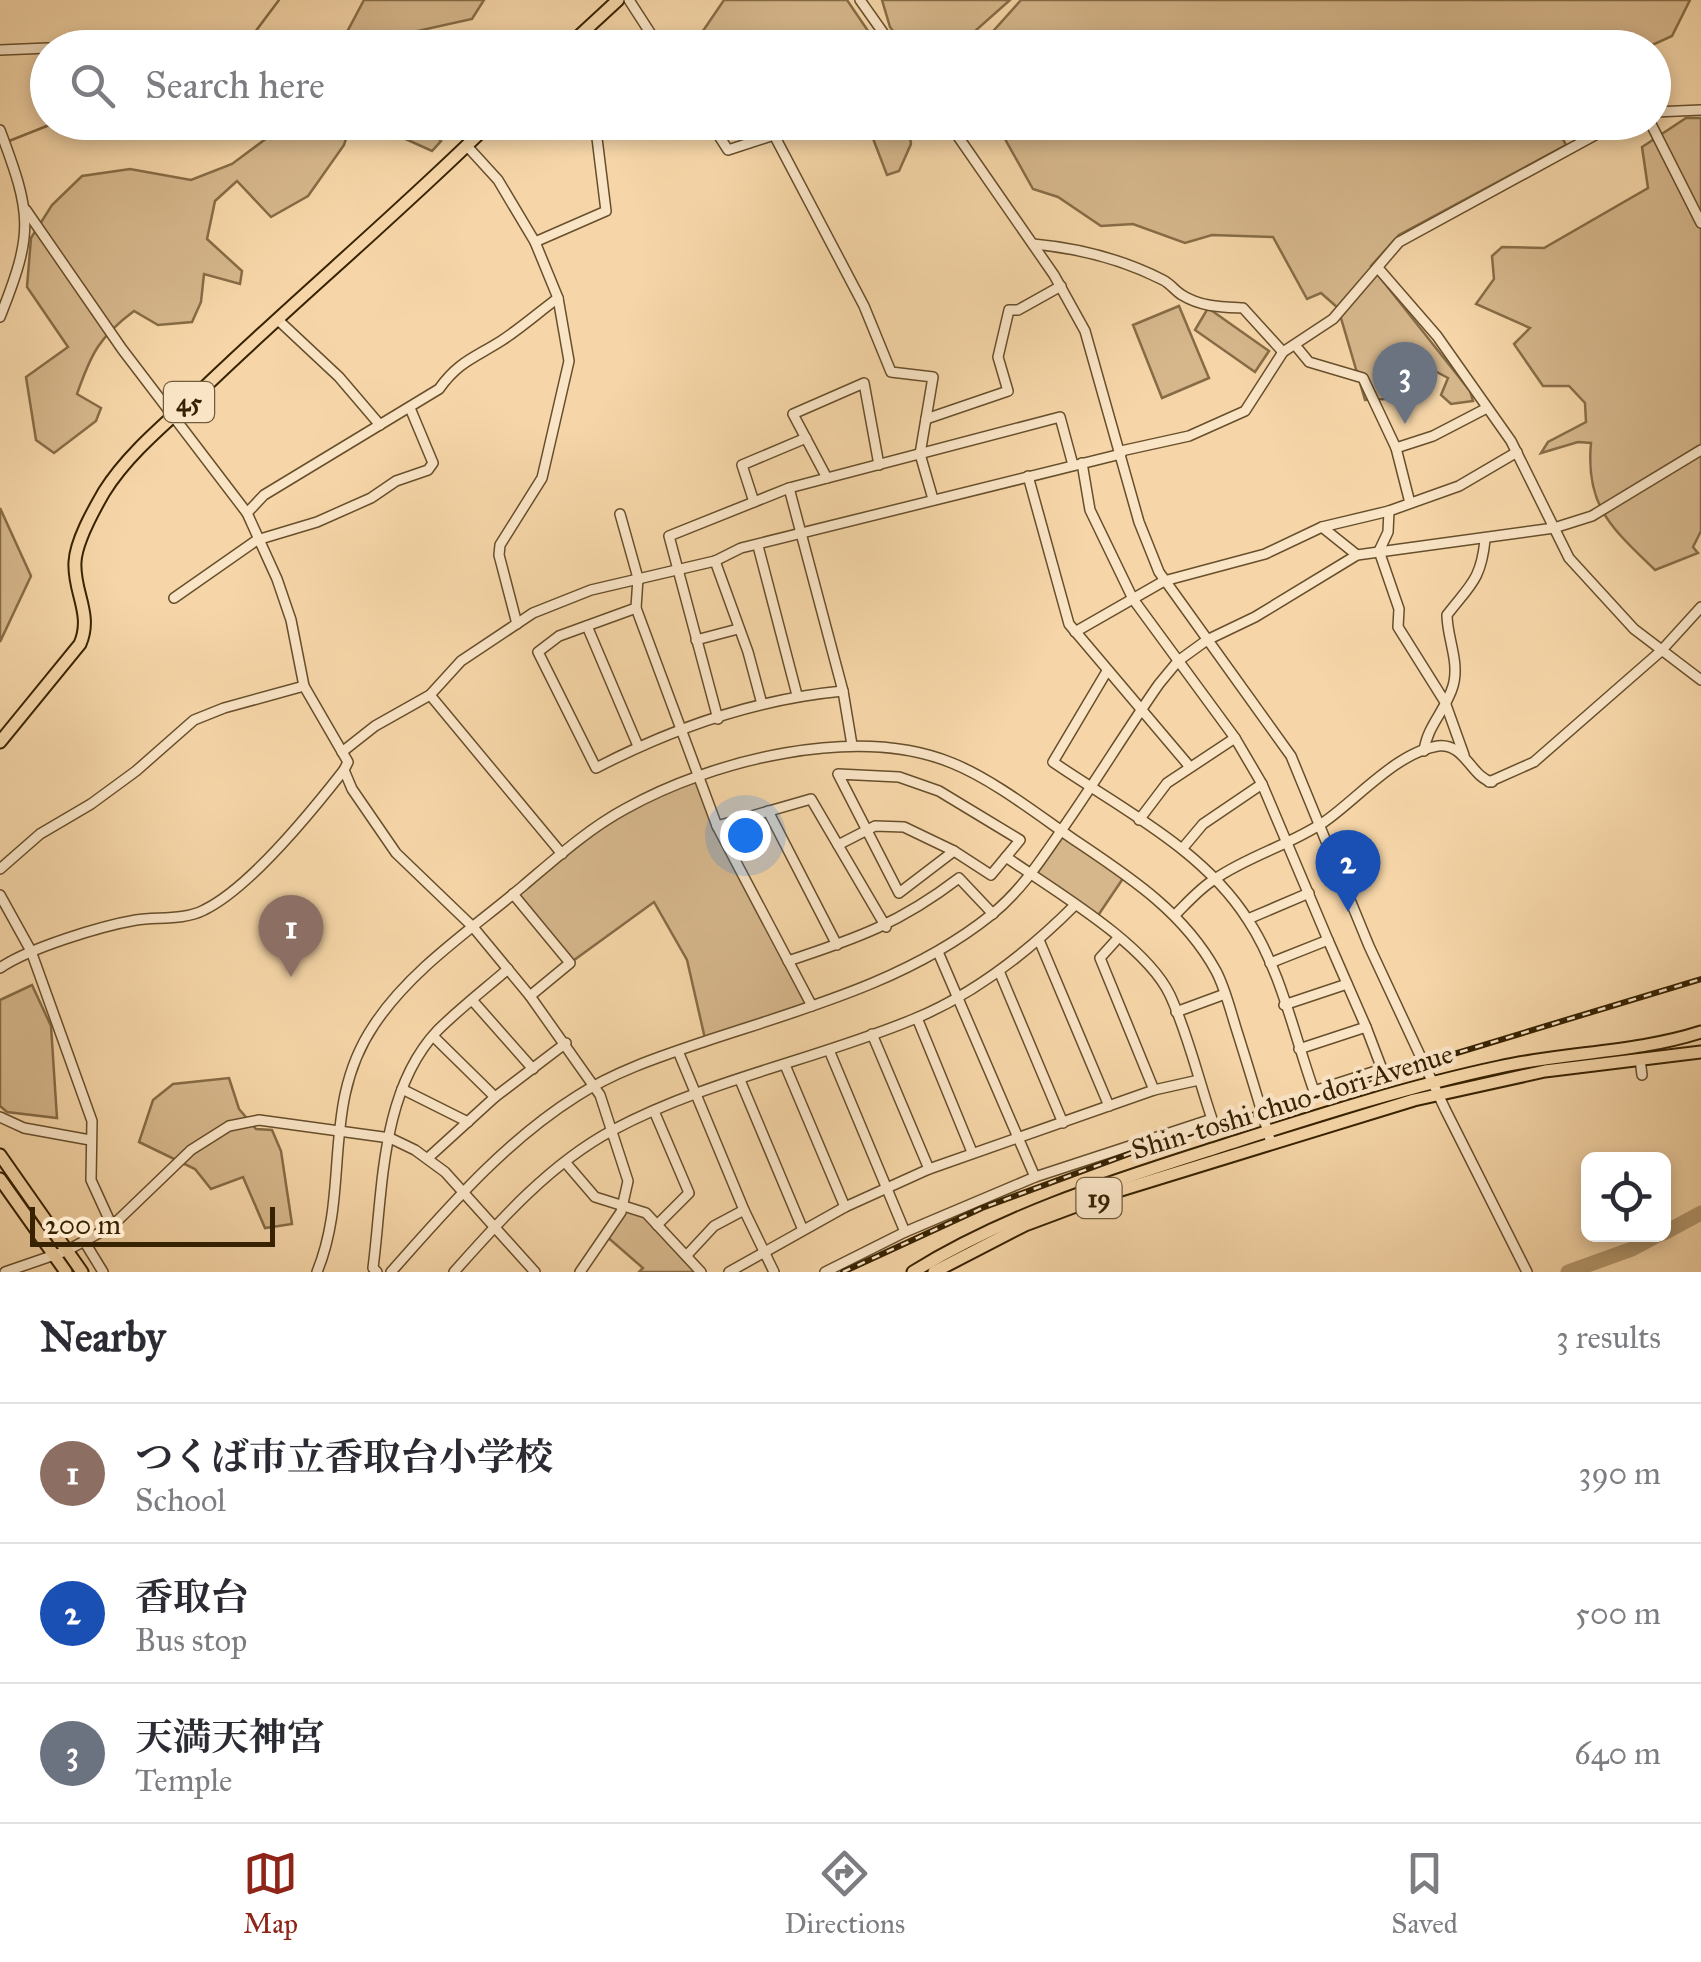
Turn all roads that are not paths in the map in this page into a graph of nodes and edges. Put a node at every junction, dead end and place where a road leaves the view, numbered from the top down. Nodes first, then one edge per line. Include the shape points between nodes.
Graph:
1 (618, 0) edge
2 (629, 0) edge
3 (860, 0) edge
4 (585, 30) edge
5 (648, 30) edge
6 (881, 30) edge
7 (30, 49) edge
8 (0, 50) edge
9 (1701, 110) edge
10 (1671, 111) edge
11 (0, 130) edge
12 (474, 140) edge
13 (597, 140) edge
14 (722, 140) edge
15 (757, 140) edge
16 (777, 140) edge
17 (961, 140) edge
18 (1586, 140) edge
19 (1659, 140) edge
20 (468, 146) junction
21 (13, 165) junction
22 (0, 170) edge
23 (26, 210) junction
24 (1701, 224) edge
25 (535, 242) junction
26 (1033, 244) junction
27 (1378, 268) junction
28 (1061, 286) junction
29 (558, 298) junction
30 (0, 317) edge
31 (277, 318) junction
32 (1294, 345) junction
33 (1283, 352) junction
34 (410, 408) junction
35 (1487, 408) junction
36 (176, 416) junction
37 (926, 418) junction
38 (380, 425) junction
39 (806, 438) junction
40 (1396, 448) junction
41 (1701, 450) edge
42 (1121, 452) junction
43 (1517, 452) junction
44 (920, 454) junction
45 (1078, 464) junction
46 (879, 465) junction
47 (1028, 476) junction
48 (827, 478) junction
49 (790, 488) junction
50 (933, 499) junction
51 (754, 502) junction
52 (1410, 504) junction
53 (1389, 511) junction
54 (247, 513) junction
55 (620, 514) dead end
56 (1322, 527) junction
57 (1554, 528) junction
58 (802, 533) junction
59 (257, 540) junction
60 (1484, 540) junction
61 (758, 546) junction
62 (1379, 552) junction
63 (1357, 555) junction
64 (715, 561) junction
65 (678, 569) junction
66 (638, 578) junction
67 (1164, 582) junction
68 (174, 598) dead end
69 (1133, 599) junction
70 (1701, 607) edge
71 (636, 608) junction
72 (516, 624) junction
73 (587, 626) junction
74 (738, 629) junction
75 (1075, 632) junction
76 (696, 640) junction
77 (1207, 640) junction
78 (1661, 651) junction
79 (1178, 661) junction
80 (1107, 671) junction
81 (1701, 680) edge
82 (304, 686) junction
83 (843, 691) junction
84 (430, 695) junction
85 (798, 695) junction
86 (1446, 702) junction
87 (762, 704) junction
88 (1141, 710) junction
89 (718, 718) junction
90 (681, 728) junction
91 (1235, 738) junction
92 (0, 742) edge
93 (852, 745) junction
94 (638, 746) junction
95 (1424, 751) junction
96 (342, 752) junction
97 (1464, 757) junction
98 (1190, 767) junction
99 (344, 770) junction
100 (700, 776) junction
101 (1262, 784) junction
102 (1091, 788) junction
103 (768, 811) junction
104 (1139, 820) junction
105 (717, 826) junction
106 (1318, 826) junction
107 (866, 831) junction
108 (1061, 831) junction
109 (1286, 842) junction
110 (838, 846) junction
111 (1182, 849) junction
112 (954, 851) junction
113 (562, 854) junction
114 (1006, 857) junction
115 (0, 869) edge
116 (1032, 875) junction
117 (1214, 879) junction
118 (1310, 893) junction
119 (513, 894) junction
120 (0, 895) edge
121 (1075, 905) junction
122 (992, 914) junction
123 (1174, 914) junction
124 (1248, 919) junction
125 (886, 927) junction
126 (473, 928) junction
127 (1118, 938) junction
128 (1039, 940) junction
129 (1328, 940) junction
130 (837, 945) junction
131 (31, 951) junction
132 (938, 952) junction
133 (788, 961) junction
134 (1270, 963) junction
135 (0, 968) edge
136 (508, 969) junction
137 (999, 972) junction
138 (1347, 984) junction
139 (1225, 994) junction
140 (958, 995) junction
141 (530, 996) junction
142 (472, 1000) junction
143 (1284, 1005) junction
144 (812, 1006) junction
145 (1176, 1012) junction
146 (917, 1018) junction
147 (1366, 1027) junction
148 (1701, 1032) edge
149 (872, 1034) junction
150 (433, 1036) junction
151 (566, 1043) junction
152 (1299, 1049) junction
153 (829, 1050) junction
154 (678, 1051) junction
155 (1701, 1052) edge
156 (1640, 1059) junction
157 (785, 1065) junction
158 (532, 1068) junction
159 (1642, 1075) dead end
160 (740, 1080) junction
161 (1199, 1080) junction
162 (596, 1086) junction
163 (1435, 1089) junction
164 (402, 1090) junction
165 (1154, 1090) junction
166 (696, 1095) junction
167 (495, 1097) junction
168 (1109, 1106) junction
169 (654, 1111) junction
170 (0, 1116) edge
171 (468, 1122) junction
172 (1063, 1123) junction
173 (611, 1131) junction
174 (338, 1133) junction
175 (1269, 1137) junction
176 (390, 1138) junction
177 (1019, 1139) junction
178 (90, 1140) junction
179 (972, 1152) junction
180 (0, 1155) edge
181 (428, 1158) junction
182 (565, 1162) junction
183 (929, 1170) junction
184 (1035, 1177) junction
185 (0, 1179) edge
186 (886, 1189) junction
187 (462, 1191) junction
188 (623, 1205) junction
189 (845, 1207) junction
190 (744, 1210) junction
191 (657, 1224) junction
192 (112, 1226) junction
193 (494, 1226) junction
194 (803, 1230) junction
195 (905, 1232) junction
196 (84, 1241) junction
197 (60, 1253) junction
198 (763, 1253) junction
199 (687, 1255) junction
200 (1524, 1268) edge
201 (461, 1270) edge
202 (5, 1272) edge
203 (66, 1272) edge
204 (82, 1272) edge
205 (103, 1272) edge
206 (318, 1272) edge
207 (377, 1272) edge
208 (392, 1272) edge
209 (535, 1272) edge
210 (580, 1272) edge
211 (701, 1272) edge
212 (729, 1272) edge
213 (774, 1272) edge
214 (825, 1272) edge
215 (913, 1272) edge
216 (934, 1272) edge

1 - 4 main road
2 - 5 street
3 - 6 street
7 - 8 street
9 - 10 street
11 - 21 street
12 - 20 main road, 45
13 - 25 street via 606,211
14 - 15 street via 728,150
16 - 37 street via 891,372 933,377
17 - 26 street
18 - 27 street via 1418,230
19 - 24 street
20 - 25 street via 498,180
20 - 31 main road, 45
21 - 22 street
21 - 23 street
23 - 30 street via 24,248
23 - 36 street
25 - 29 street
26 - 28 street
26 - 33 street via 1131,268 1202,305 1243,308
27 - 32 street via 1332,319
27 - 35 street
28 - 37 street via 1009,310 998,357 1008,391
28 - 42 street via 1090,342
29 - 34 street via 464,361 440,389
29 - 72 street via 569,361 550,450 542,478 500,545
31 - 36 main road, 45
31 - 38 street
32 - 33 street
32 - 40 street via 1309,362 1363,378
33 - 42 street via 1245,411 1189,436
34 - 38 street
34 - 59 street via 433,462 428,470 317,522
35 - 40 street
35 - 43 street
36 - 54 street
36 - 92 main road, 45 via 104,492 75,563 84,635
37 - 44 street
38 - 54 street via 264,495
39 - 46 street via 793,414 864,382
39 - 48 street
39 - 51 street via 742,466
40 - 52 street
41 - 57 street via 1592,516
42 - 45 street
42 - 67 street
43 - 52 street via 1459,486
43 - 57 street
44 - 45 street via 1060,416
44 - 46 street
44 - 50 street
45 - 47 street
45 - 69 street via 1090,510
46 - 48 street
47 - 50 street
47 - 75 street
48 - 49 street
49 - 51 street
49 - 58 street
50 - 58 street
51 - 65 street via 670,536
52 - 53 street
53 - 56 street
53 - 62 street
54 - 59 street
55 - 66 street
56 - 63 street
56 - 67 street via 1265,554
57 - 60 street
57 - 78 street via 1569,558 1613,610
58 - 61 street
58 - 83 street
59 - 68 street
59 - 82 street via 291,620
60 - 62 street
60 - 86 street via 1471,589 1447,615 1454,685
61 - 64 street
61 - 85 street
62 - 63 street
62 - 86 street via 1399,610 1398,627
63 - 77 street
64 - 65 street
64 - 74 street
65 - 66 street
65 - 76 street
66 - 71 street
66 - 72 street via 558,602
67 - 69 street
67 - 77 street
69 - 75 street
69 - 79 street
70 - 78 street
71 - 73 street
71 - 90 street
72 - 84 street via 461,661
73 - 94 street
73 - 94 street via 538,652 596,768
74 - 76 street
74 - 87 street
75 - 80 street
76 - 89 street
77 - 79 street
77 - 106 street via 1282,742
78 - 81 street
78 - 97 street via 1534,762 1490,782
79 - 88 street
79 - 91 street
80 - 88 street
80 - 102 street via 1052,762
82 - 96 street
82 - 115 street via 194,720
83 - 85 street
83 - 93 street
84 - 96 street
84 - 113 street
85 - 87 street
86 - 95 street via 1426,733
86 - 97 street
87 - 89 street
88 - 98 street
88 - 102 street
89 - 90 street
90 - 94 street
90 - 100 street
91 - 98 street
91 - 101 street
93 - 100 street via 797,750
93 - 108 street via 893,747 956,764
95 - 97 street via 1440,746
95 - 106 street via 1379,776
96 - 99 street
98 - 104 street via 1167,783
99 - 126 street via 396,853
99 - 131 street via 246,879 202,912 134,920
100 - 105 street
100 - 113 street via 624,809
101 - 109 street
101 - 111 street via 1203,824
102 - 104 street
102 - 108 street
103 - 105 street
103 - 110 street via 811,799
103 - 130 street
104 - 111 street
105 - 133 street
106 - 109 street
106 - 163 street
107 - 110 street
107 - 112 street via 904,827
107 - 112 street via 899,893
107 - 114 street via 838,774 899,778 939,791 1020,840
108 - 116 street
108 - 123 street
109 - 117 street
109 - 118 street
110 - 125 street
111 - 117 street
112 - 114 street via 991,875
113 - 119 street
114 - 116 street
116 - 121 street
116 - 122 street
117 - 123 street
117 - 124 street
118 - 124 street
118 - 129 street
119 - 126 street
119 - 141 street via 570,963
120 - 131 street
121 - 127 street
121 - 128 street
122 - 125 street via 959,878
122 - 132 street
123 - 139 street
124 - 134 street
125 - 130 street
126 - 136 street
126 - 174 street via 403,988 373,1025 342,1095
127 - 145 street via 1168,992
127 - 165 street via 1100,958
128 - 137 street
128 - 168 street
129 - 134 street
129 - 138 street
130 - 133 street
131 - 135 street
131 - 178 street via 92,1121
132 - 140 street
132 - 144 street
133 - 144 street
134 - 143 street
136 - 141 street
136 - 142 street
137 - 140 street
137 - 172 street
138 - 143 street
138 - 147 street
139 - 145 street
139 - 175 street
140 - 146 street
140 - 177 street
141 - 151 street
142 - 150 street
142 - 158 street
143 - 152 street
144 - 154 street
145 - 161 street
146 - 149 street
146 - 179 street
147 - 152 street
147 - 152 street via 1382,1068 1332,1086 1314,1091
148 - 163 main road, Shin-toshi chuo-dori Avenue / 19 via 1501,1066
149 - 153 street
149 - 183 street
150 - 164 street
150 - 167 street
151 - 158 street
151 - 162 street
153 - 157 street
153 - 186 street
154 - 162 street
154 - 166 street
155 - 156 main road, Shin-toshi chuo-dori Avenue / 19
156 - 159 street
156 - 163 main road, Shin-toshi chuo-dori Avenue / 19
157 - 160 street
157 - 189 street
158 - 167 street
160 - 166 street
160 - 194 street
161 - 165 street
161 - 184 street via 1212,1119
162 - 173 street
162 - 187 street via 526,1134
163 - 175 main road, Shin-toshi chuo-dori Avenue / 19
163 - 200 street
164 - 171 street
164 - 176 street
165 - 168 street
166 - 169 street
166 - 190 street
167 - 171 street
168 - 172 street
169 - 173 street
169 - 191 street via 689,1194
170 - 178 street via 24,1128
171 - 181 street
172 - 177 street
173 - 182 street
173 - 188 street via 628,1181
174 - 176 street
174 - 192 street via 259,1120 229,1126 191,1150
174 - 206 street via 328,1238
175 - 215 main road, Shin-toshi chuo-dori Avenue / 19 via 1100,1186
175 - 216 main road, Shin-toshi chuo-dori Avenue / 19 via 1025,1225
176 - 181 street
176 - 207 street
177 - 179 street
177 - 184 street
178 - 192 street via 90,1180
179 - 183 street
180 - 197 main road
181 - 187 street
182 - 188 street via 595,1197
182 - 193 street
183 - 186 street
184 - 195 street
185 - 197 main road
186 - 189 street
186 - 195 street
187 - 193 street
187 - 208 street
188 - 191 street
188 - 210 street
189 - 194 street
190 - 198 street
190 - 199 street via 714,1226
191 - 199 street
192 - 196 street
193 - 201 street
193 - 209 street
194 - 198 street
195 - 214 street
196 - 197 street
196 - 205 street
197 - 202 street
197 - 203 main road
197 - 204 main road
198 - 212 street
198 - 213 street
199 - 211 street

